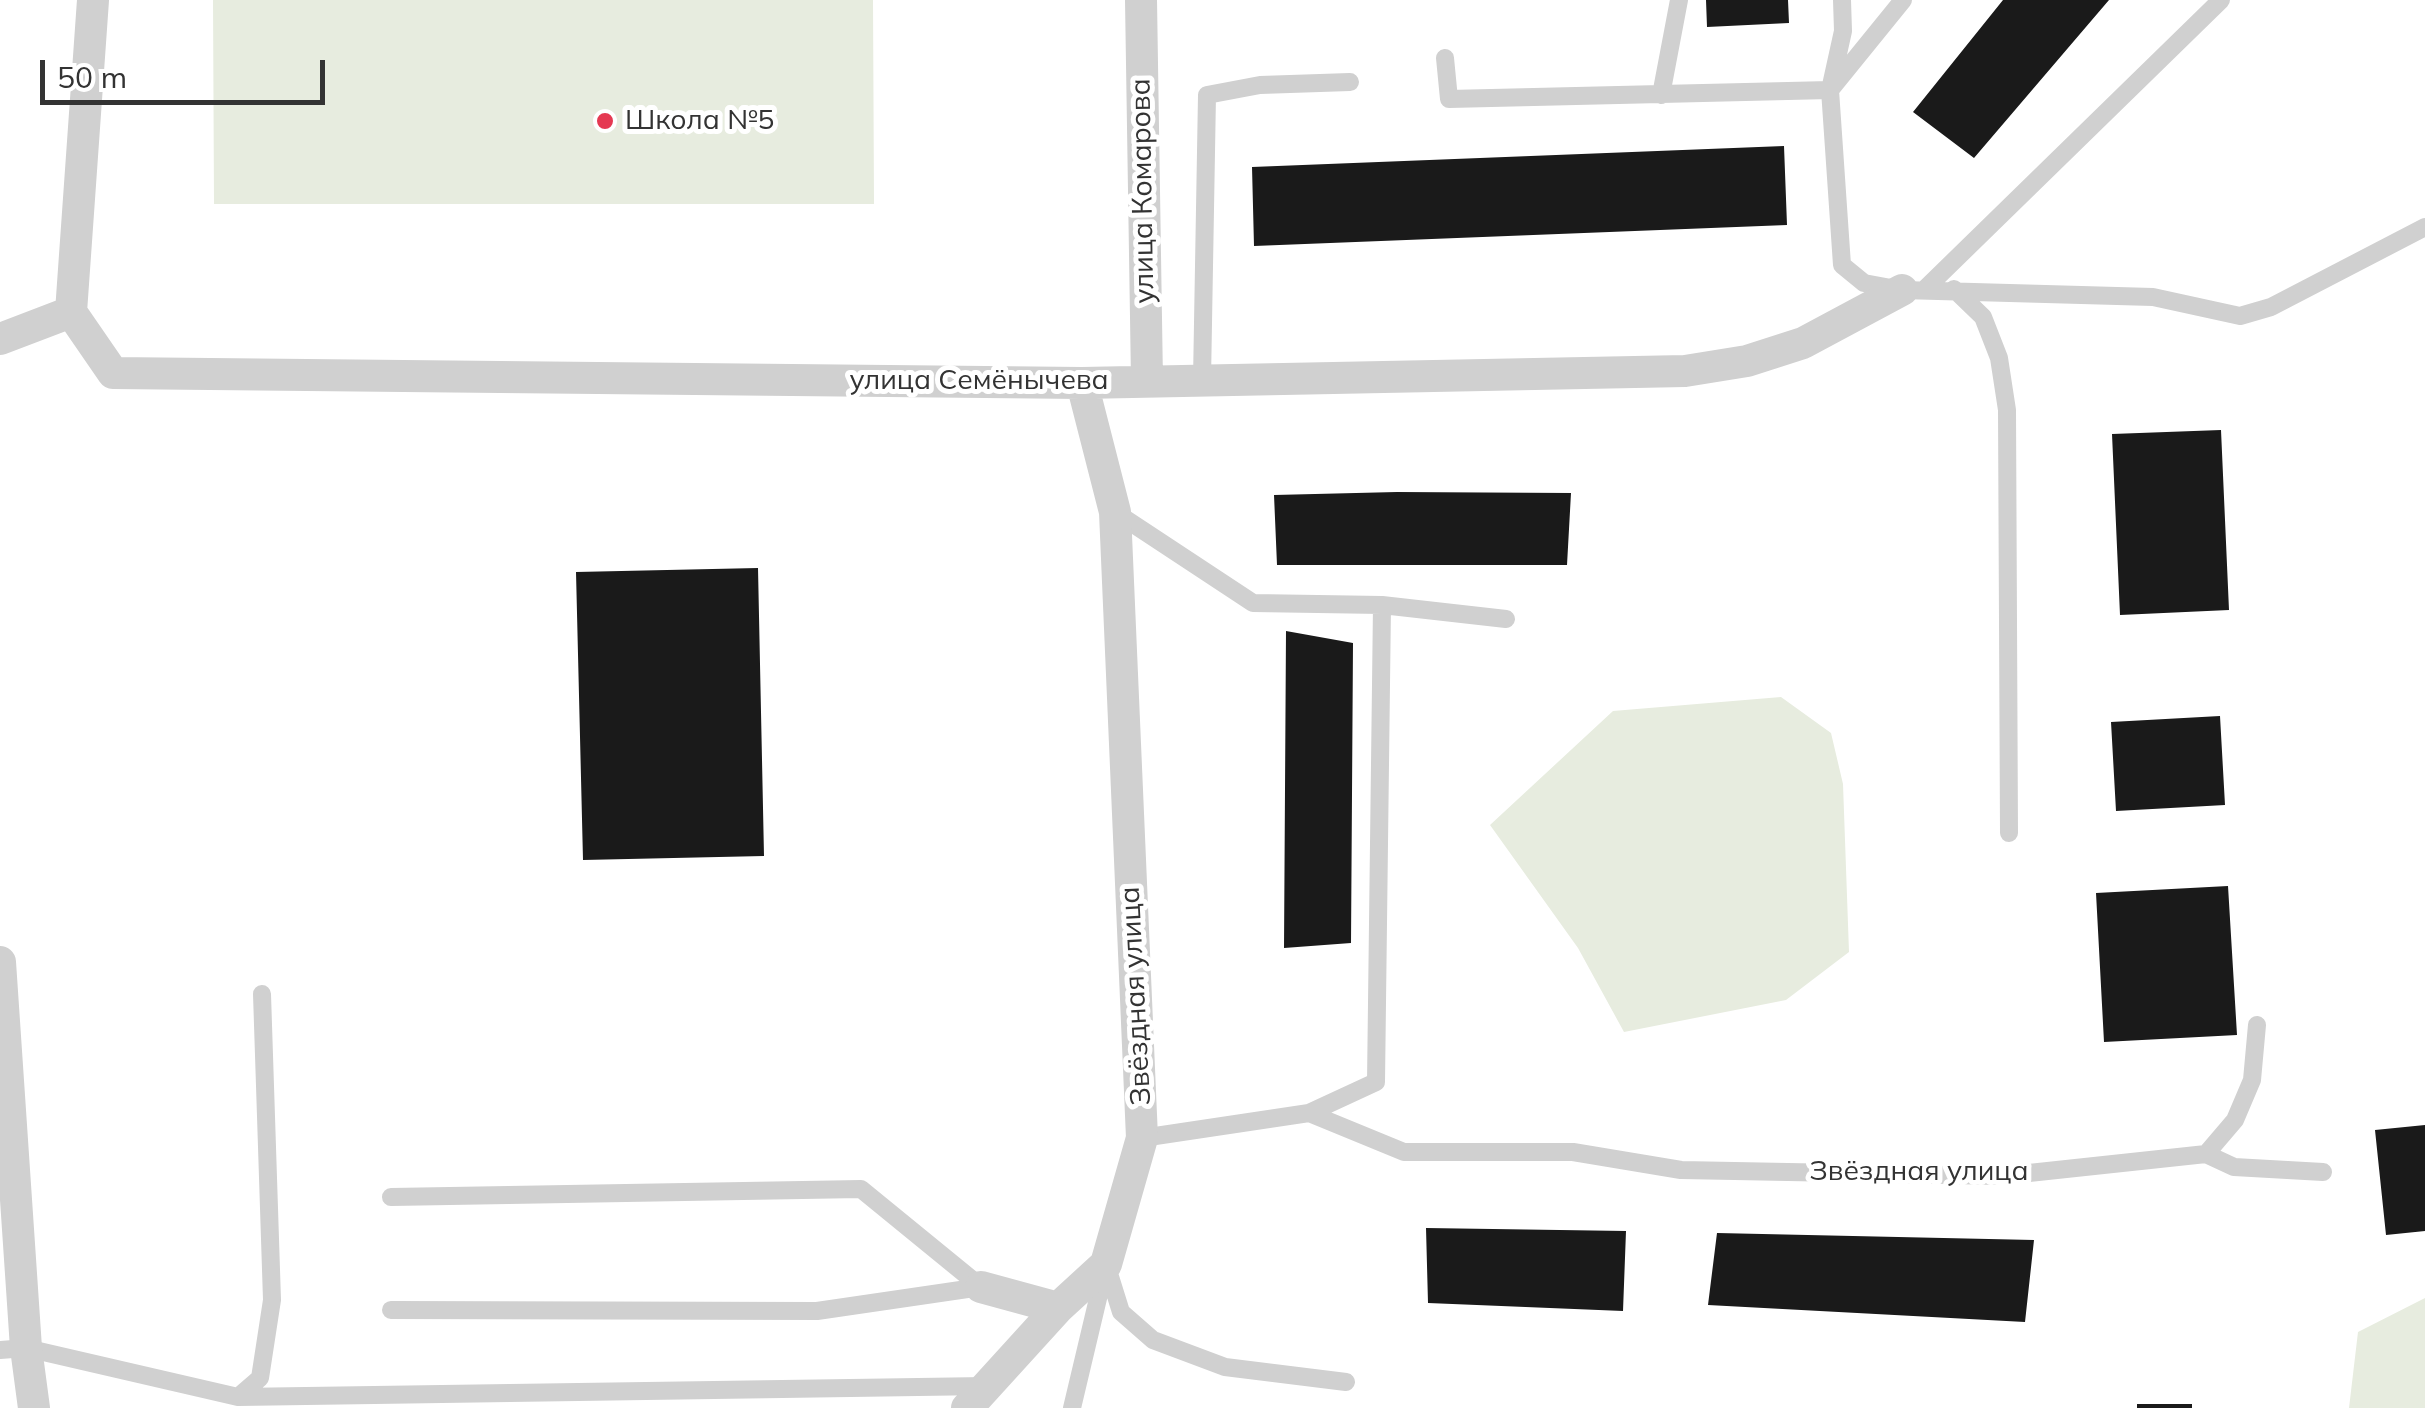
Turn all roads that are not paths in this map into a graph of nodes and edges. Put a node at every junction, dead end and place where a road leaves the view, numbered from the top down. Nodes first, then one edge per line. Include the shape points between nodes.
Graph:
1 (93, 0) edge
2 (1141, 0) edge
3 (1678, 0) edge
4 (1842, 0) edge
5 (1903, 0) edge
6 (2221, 0) edge
7 (1445, 58) dead end
8 (1350, 82) dead end
9 (1830, 90) junction
10 (1661, 94) junction
11 (2425, 227) edge
12 (1954, 289) junction
13 (1914, 290) junction
14 (71, 312) junction
15 (0, 339) edge
16 (1202, 380) junction
17 (1147, 381) junction
18 (1082, 383) junction
19 (1115, 512) junction
20 (1382, 606) junction
21 (1506, 619) dead end
22 (2008, 833) dead end
23 (0, 962) edge
24 (262, 994) dead end
25 (2257, 1025) dead end
26 (1310, 1113) junction
27 (1142, 1138) junction
28 (2206, 1154) junction
29 (2323, 1172) dead end
30 (391, 1198) dead end
31 (1106, 1264) junction
32 (981, 1287) junction
33 (1058, 1308) junction
34 (391, 1310) dead end
35 (13, 1349) edge
36 (1346, 1382) dead end
37 (977, 1397) edge
38 (240, 1402) edge
39 (34, 1408) edge
40 (1072, 1408) edge

1 - 14 street
2 - 17 street, улица Комарова
3 - 10 lane
4 - 9 lane
5 - 9 lane
6 - 13 lane
7 - 10 lane via 1449,99
8 - 16 lane via 1260,85 1207,95
9 - 10 lane
9 - 13 lane via 1842,265 1864,282
11 - 12 lane via 2271,307 2240,316 2153,297
12 - 13 lane
12 - 22 lane via 1983,317 1999,358 2007,410
13 - 16 street, улица Семёнычева via 1803,343 1685,371
14 - 15 street
14 - 18 street, улица Семёнычева via 113,373
16 - 17 street, улица Семёнычева
17 - 18 street, улица Семёнычева
18 - 19 street, Звёздная улица
19 - 20 lane via 1252,602
19 - 27 street, Звёздная улица
20 - 21 lane
20 - 26 lane via 1376,1082
23 - 35 street
24 - 38 lane via 272,1300 260,1378
25 - 28 lane via 2252,1080 2235,1120
26 - 27 lane, Звёздная улица
26 - 28 lane, Звёздная улица via 1404,1152 1572,1152 1681,1170 2001,1176
27 - 31 street
28 - 29 lane via 2234,1166
30 - 32 lane via 861,1189
31 - 33 street
31 - 36 lane via 1121,1312 1153,1340 1225,1367
31 - 40 lane
32 - 33 street
32 - 34 lane via 817,1311
33 - 37 street
35 - 38 lane
35 - 39 street
37 - 38 lane

